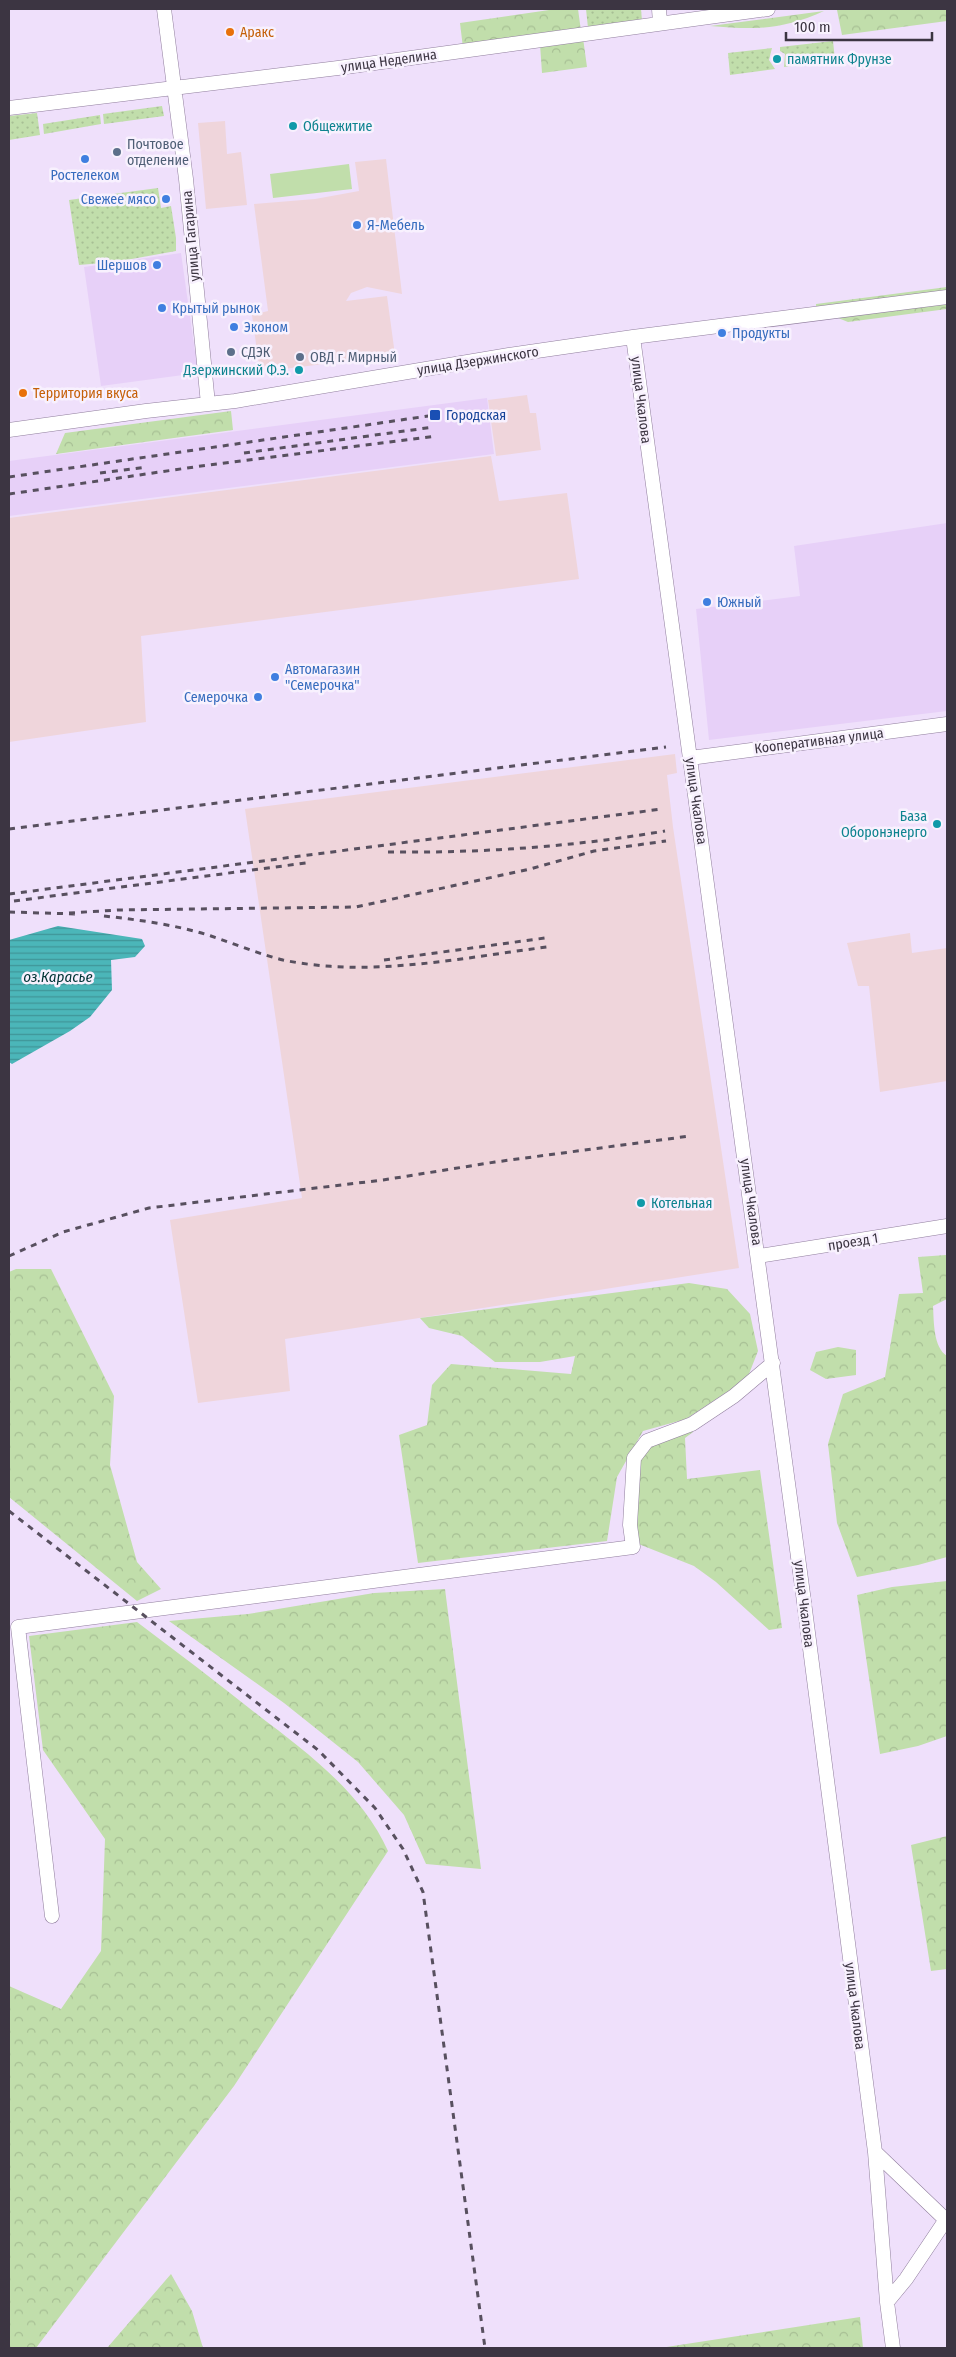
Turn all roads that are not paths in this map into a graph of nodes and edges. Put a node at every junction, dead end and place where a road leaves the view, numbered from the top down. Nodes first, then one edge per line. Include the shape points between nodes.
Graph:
1 (164, 9) edge
2 (768, 9) edge
3 (660, 16) edge
4 (174, 87) junction
5 (9, 108) edge
6 (947, 297) edge
7 (633, 337) junction
8 (208, 404) junction
9 (9, 430) edge
10 (947, 724) edge
11 (690, 758) junction
12 (947, 1226) edge
13 (759, 1256) junction
14 (773, 1364) junction
15 (52, 1916) dead end
16 (875, 2152) junction
17 (946, 2221) edge
18 (887, 2302) junction
19 (893, 2348) edge

1 - 4 street, улица Гагарина
2 - 3 street, улица Неделина
3 - 4 street, улица Неделина via 367,64
4 - 5 street, улица Неделина
4 - 8 street, улица Гагарина
6 - 7 street, улица Дзержинского
7 - 8 street, улица Дзержинского
7 - 11 street, улица Чкалова
8 - 9 street, улица Дзержинского
10 - 11 street, Кооперативная улица
11 - 13 street, улица Чкалова
12 - 13 street, проезд 1
13 - 14 street, улица Чкалова
14 - 15 street via 692,1424 646,1441 634,1458 630,1525 633,1547 18,1627
14 - 16 street, улица Чкалова
16 - 17 street
16 - 18 street, улица Чкалова
17 - 18 street
18 - 19 street, улица Чкалова

